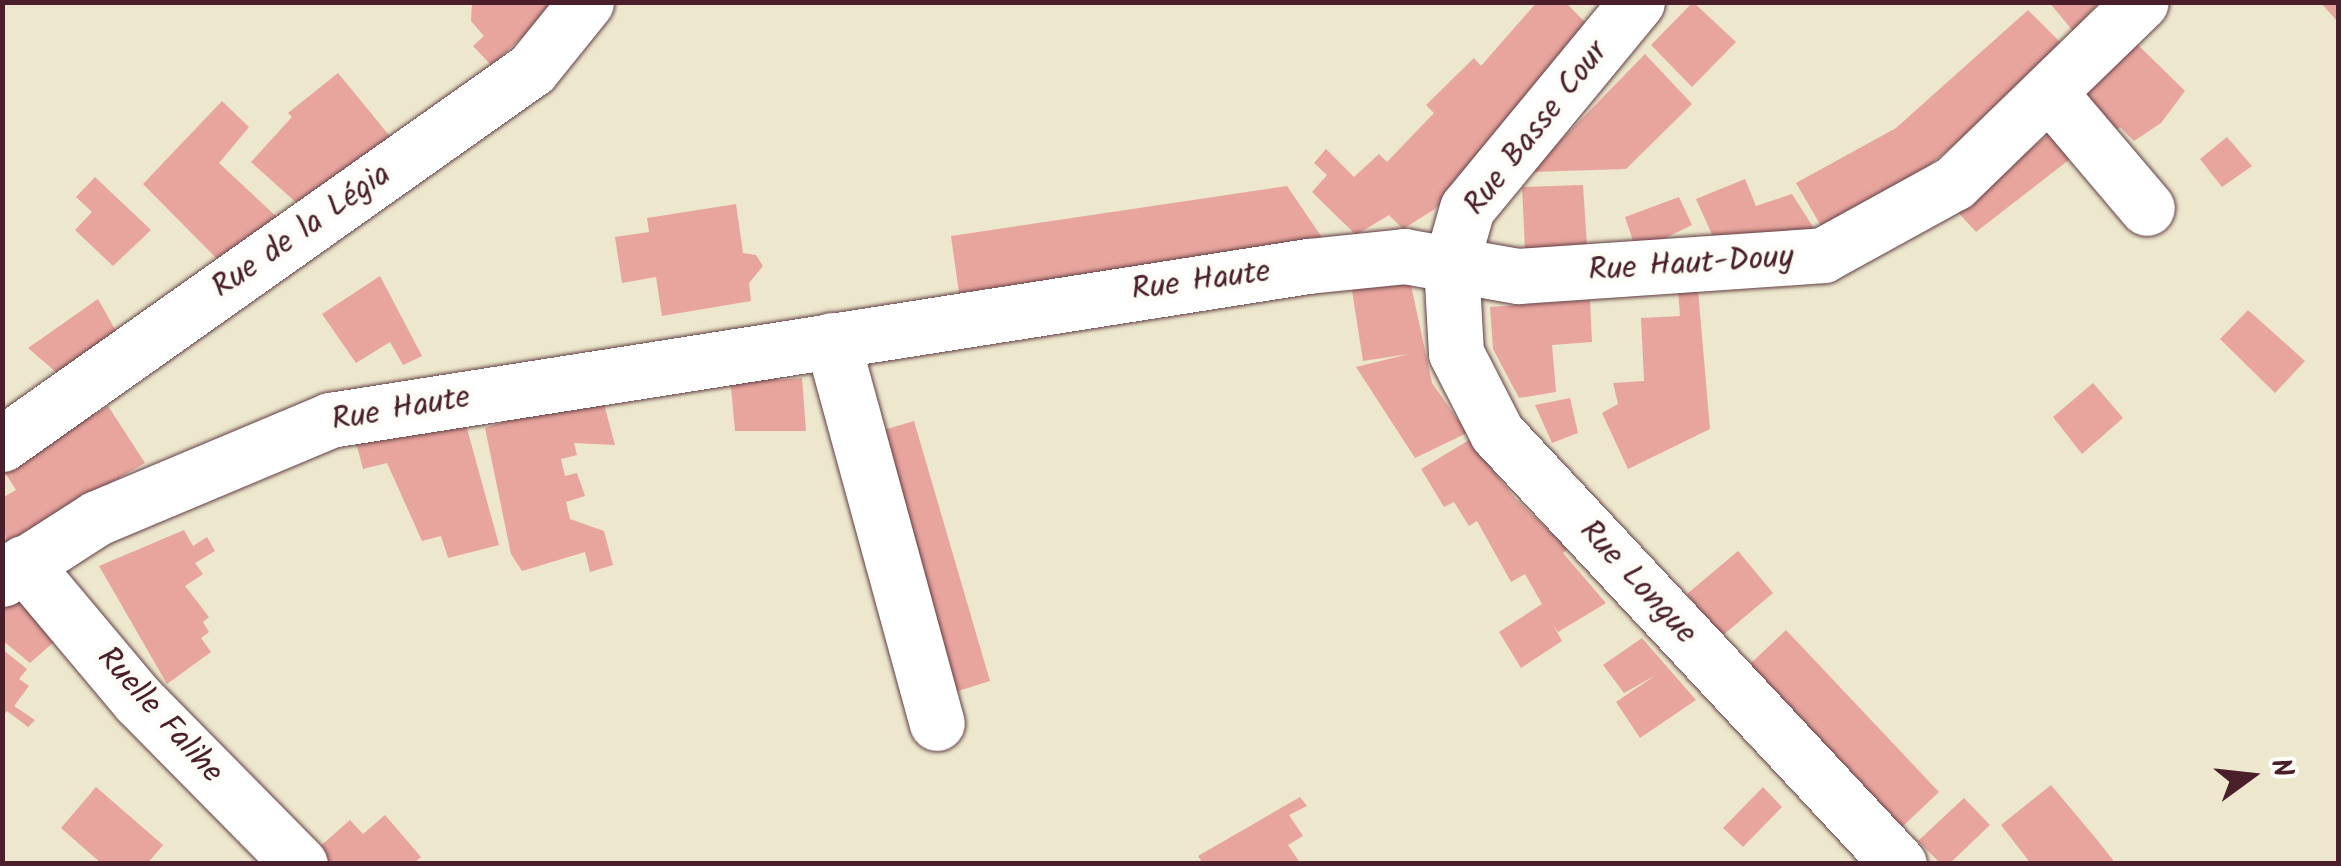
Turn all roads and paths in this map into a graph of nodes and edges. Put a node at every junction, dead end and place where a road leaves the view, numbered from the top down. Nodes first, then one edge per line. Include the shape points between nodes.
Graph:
1 (586, 2) edge
2 (1638, 2) edge
3 (2141, 2) edge
4 (2051, 95) junction
5 (2147, 208) dead end
6 (1451, 264) junction
7 (832, 340) junction
8 (2, 444) edge
9 (13, 571) edge
10 (937, 723) dead end
11 (300, 864) edge
12 (1900, 864) edge

1 - 8 street, Rue de la Légia via 532,69
2 - 6 street, Rue Basse Cour via 1467,208
3 - 4 street, Rue Haut-Douy
4 - 5 street
4 - 6 street, Rue Haut-Douy via 1954,183 1823,256 1518,276
6 - 7 street, Rue Haute via 1404,256 1308,266
6 - 12 street, Rue Longue via 1456,353 1496,433
7 - 9 street, Rue Haute via 330,420 98,518
7 - 10 street
9 - 11 street, Ruelle Falihe

